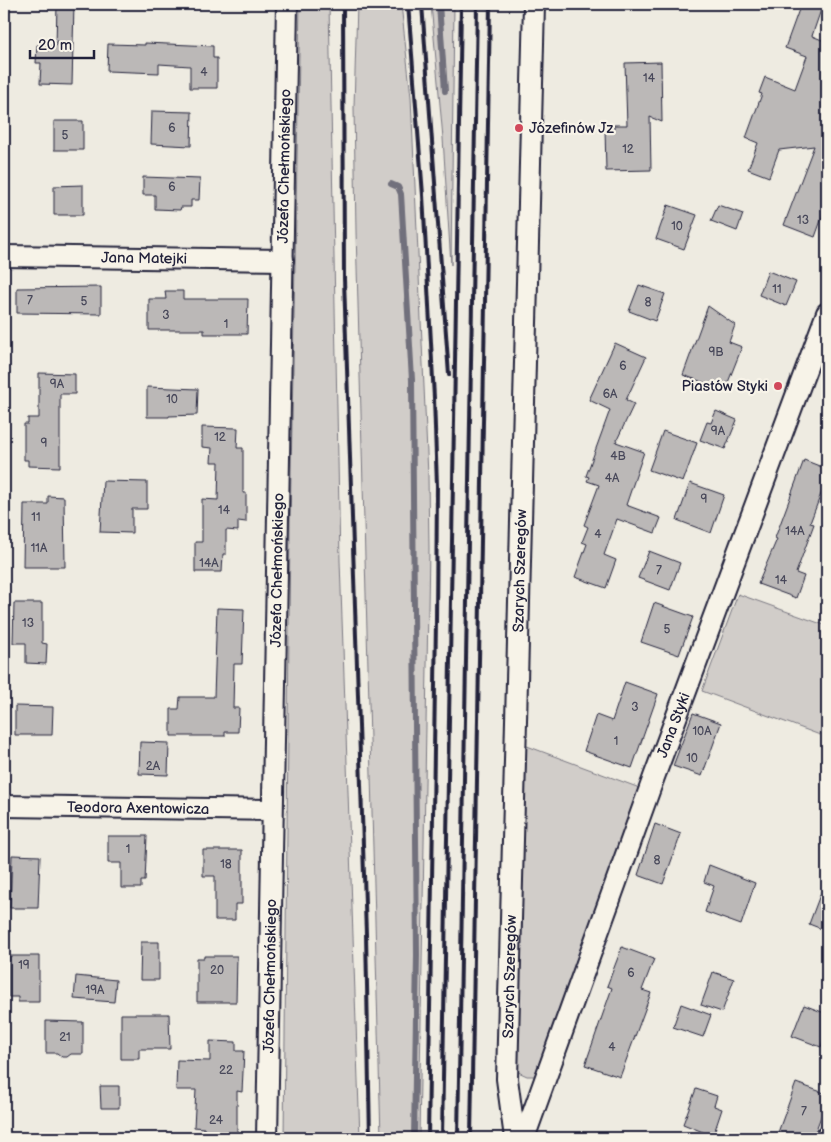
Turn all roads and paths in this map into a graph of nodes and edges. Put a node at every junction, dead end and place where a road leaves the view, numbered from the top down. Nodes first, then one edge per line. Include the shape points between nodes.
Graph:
1 (286, 4) edge
2 (534, 4) edge
3 (4, 256) edge
4 (283, 260) junction
5 (827, 313) edge
6 (4, 806) edge
7 (272, 810) junction
8 (267, 1138) edge
9 (514, 1138) edge
10 (524, 1138) edge

1 - 4 street, Józefa Chełmońskiego
2 - 9 street, Szarych Szeregów via 508,1079
3 - 4 street, Jana Matejki
4 - 7 street, Józefa Chełmońskiego
5 - 10 street, Jana Styki
6 - 7 street, Teodora Axentowicza
7 - 8 street, Józefa Chełmońskiego

